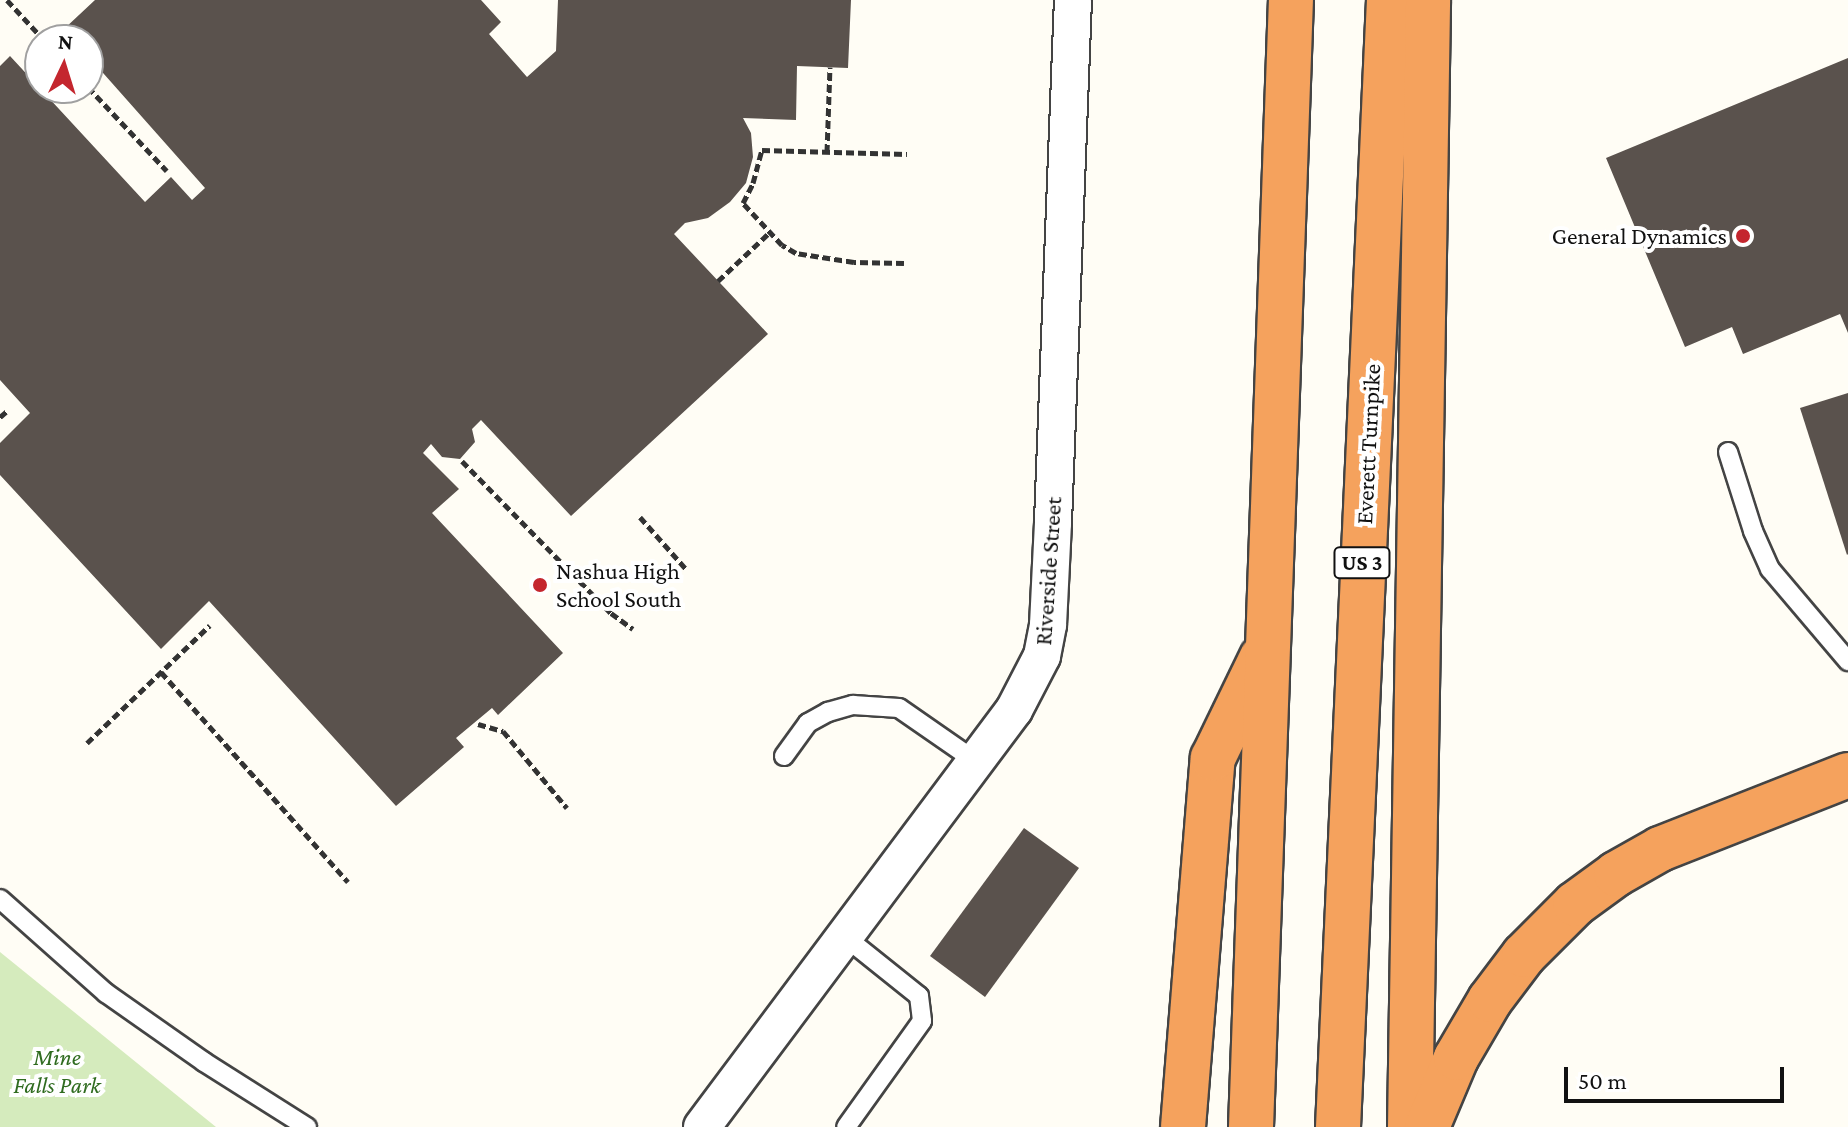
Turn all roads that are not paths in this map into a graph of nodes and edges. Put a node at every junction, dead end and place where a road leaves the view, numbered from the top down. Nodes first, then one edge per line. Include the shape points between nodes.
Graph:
1 (1073, 0) edge
2 (1291, 0) edge
3 (1389, 0) edge
4 (1428, 0) edge
5 (1728, 452) dead end
6 (1270, 640) junction
7 (1848, 661) edge
8 (784, 756) dead end
9 (974, 760) junction
10 (1848, 775) edge
11 (0, 899) edge
12 (844, 936) junction
13 (307, 1127) edge
14 (702, 1127) edge
15 (846, 1127) edge
16 (1183, 1127) edge
17 (1251, 1127) edge
18 (1338, 1127) edge
19 (1410, 1127) edge
20 (1427, 1127) edge

1 - 9 street, Riverside Street via 1048,625 1036,673
2 - 6 highway
3 - 18 highway, Everett Turnpike / US 3
4 - 19 highway
5 - 7 lane via 1770,569
6 - 16 highway via 1213,758
6 - 17 highway
8 - 9 lane via 808,723 853,705 899,708
9 - 12 street, Riverside Street
10 - 20 highway via 1660,849 1575,904 1524,955 1490,1000 1456,1058
11 - 13 lane via 106,993
12 - 14 street, Riverside Street
12 - 15 lane via 919,996 922,1021

